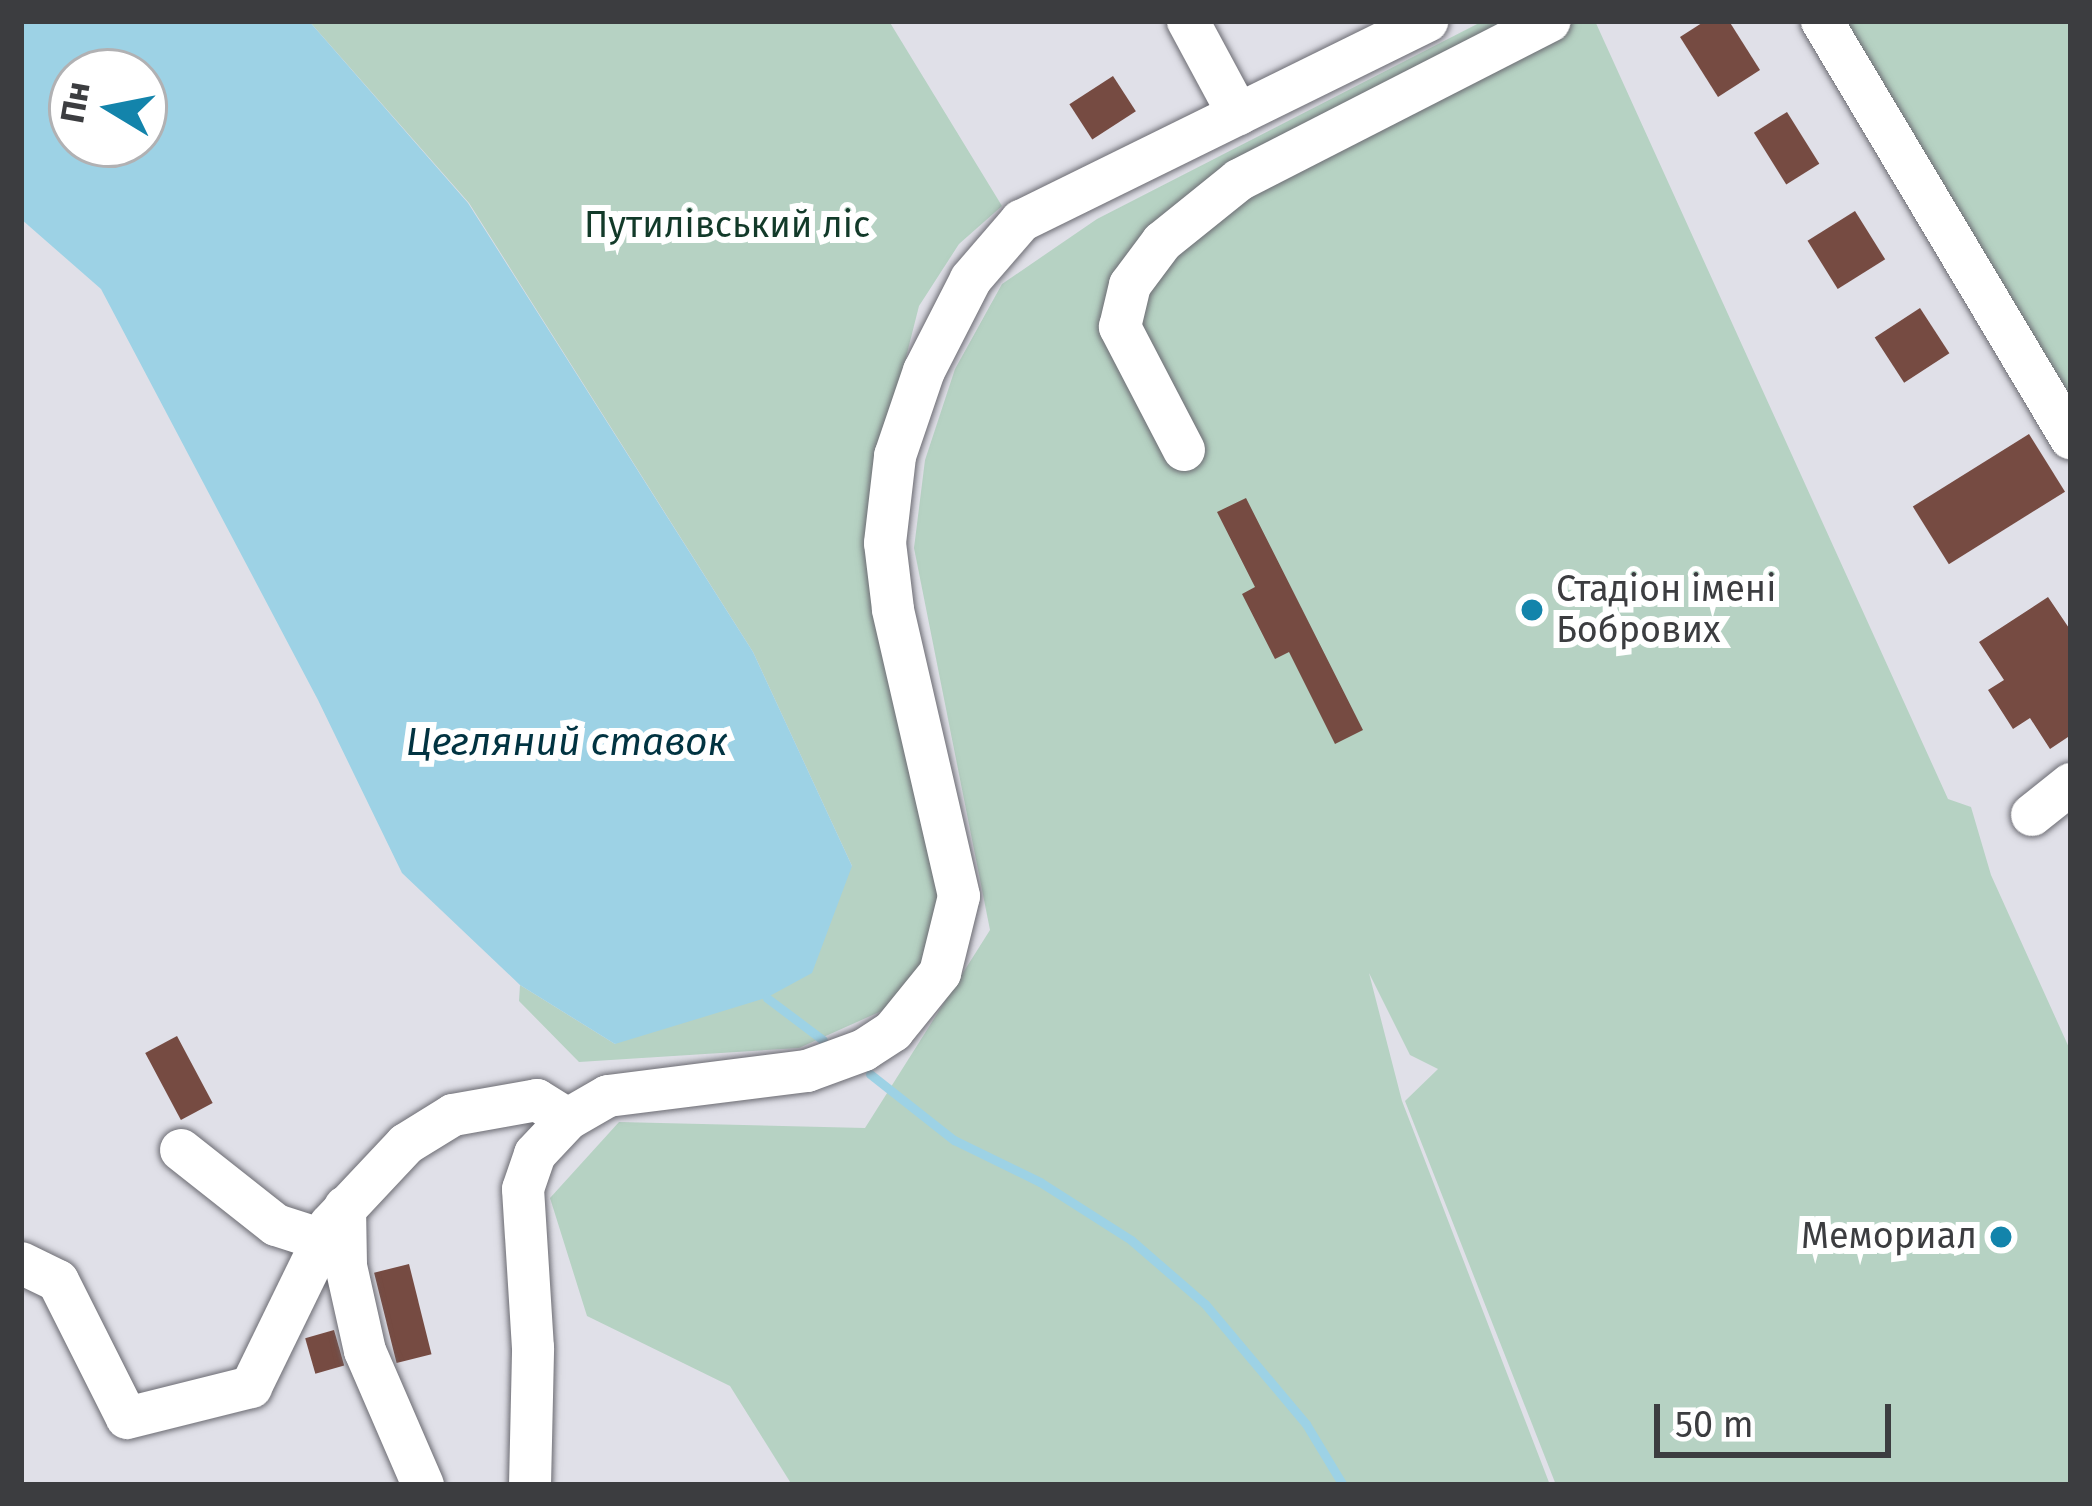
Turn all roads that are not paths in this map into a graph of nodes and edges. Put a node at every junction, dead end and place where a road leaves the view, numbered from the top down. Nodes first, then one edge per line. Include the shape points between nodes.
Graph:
1 (1187, 21) edge
2 (1428, 21) edge
3 (1550, 21) edge
4 (1822, 21) edge
5 (1238, 114) junction
6 (2071, 438) edge
7 (1184, 450) dead end
8 (2071, 784) edge
9 (2071, 801) edge
10 (568, 1119) junction
11 (181, 1150) dead end
12 (334, 1223) junction
13 (21, 1262) edge
14 (423, 1485) edge
15 (530, 1485) edge

1 - 5 street
2 - 5 street
3 - 7 street via 1239,180 1162,242 1130,285 1120,327
4 - 6 street
5 - 10 street via 1021,221 971,279 924,370 895,456 885,543 958,896 940,973 893,1031 830,1064 608,1096
8 - 9 street via 2032,815
10 - 12 street via 537,1100 453,1115 406,1144
10 - 15 street via 535,1154 524,1189
11 - 12 street via 276,1225
12 - 13 street via 251,1387 127,1418 58,1280
12 - 14 street via 364,1351

